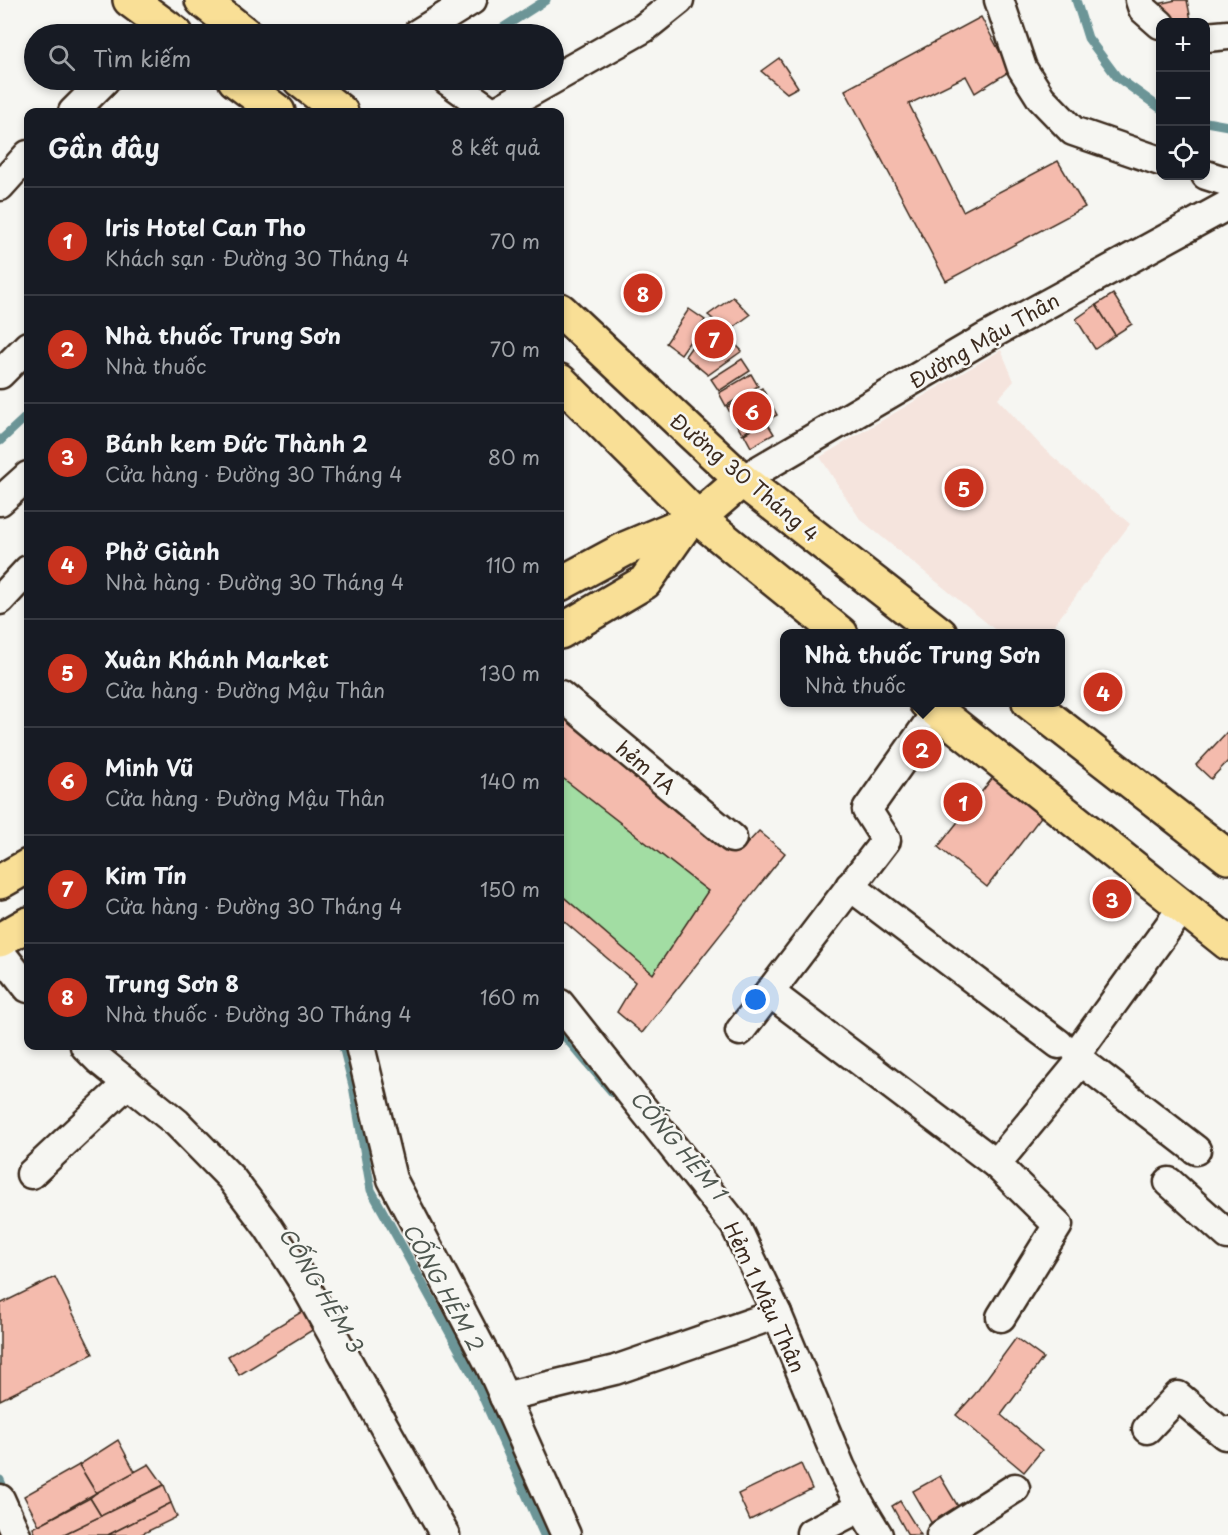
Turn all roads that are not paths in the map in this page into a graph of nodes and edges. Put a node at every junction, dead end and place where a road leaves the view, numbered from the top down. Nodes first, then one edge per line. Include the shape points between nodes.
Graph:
1 (130, 0) edge
2 (202, 0) edge
3 (472, 0) edge
4 (679, 0) edge
5 (999, 0) edge
6 (1140, 0) edge
7 (1156, 20) edge
8 (155, 24) edge
9 (232, 24) edge
10 (433, 24) edge
11 (1228, 35) edge
12 (1210, 37) edge
13 (564, 73) edge
14 (95, 90) edge
15 (247, 90) edge
16 (313, 90) edge
17 (462, 90) edge
18 (533, 90) edge
19 (77, 108) edge
20 (269, 108) edge
21 (336, 108) edge
22 (488, 108) edge
23 (501, 108) edge
24 (24, 159) edge
25 (1156, 159) edge
26 (1210, 176) edge
27 (1228, 182) edge
28 (0, 186) edge
29 (1228, 205) edge
30 (564, 314) edge
31 (24, 350) edge
32 (0, 374) edge
33 (564, 385) edge
34 (24, 480) edge
35 (742, 480) junction
36 (0, 501) edge
37 (692, 522) junction
38 (24, 574) edge
39 (564, 582) edge
40 (0, 600) edge
41 (836, 629) edge
42 (935, 629) edge
43 (564, 630) edge
44 (564, 698) edge
45 (931, 707) edge
46 (1035, 707) edge
47 (732, 838) dead end
48 (1228, 857) edge
49 (24, 868) edge
50 (0, 882) edge
51 (850, 886) junction
52 (1184, 907) junction
53 (24, 926) edge
54 (0, 940) edge
55 (1228, 943) edge
56 (0, 952) edge
57 (24, 983) edge
58 (769, 992) junction
59 (564, 1009) edge
60 (740, 1031) dead end
61 (89, 1050) edge
62 (361, 1050) edge
63 (1070, 1053) junction
64 (128, 1083) junction
65 (1197, 1150) dead end
66 (996, 1164) junction
67 (31, 1174) dead end
68 (1169, 1182) dead end
69 (1228, 1235) edge
70 (768, 1317) junction
71 (1001, 1317) dead end
72 (504, 1397) junction
73 (1147, 1429) dead end
74 (1228, 1431) edge
75 (1015, 1488) dead end
76 (0, 1499) edge
77 (861, 1507) junction
78 (16, 1535) edge
79 (445, 1535) edge
80 (566, 1535) edge
81 (812, 1535) edge
82 (878, 1535) edge
83 (941, 1535) edge

1 - 8 main road
2 - 9 main road
3 - 10 street
4 - 13 street via 644,28
5 - 25 street via 1022,68 1041,98 1073,130
6 - 7 street via 1143,9
11 - 12 street
14 - 19 street
15 - 20 main road
16 - 21 main road
17 - 22 street
18 - 23 street
24 - 28 street
26 - 27 street
29 - 35 street, Đường Mậu Thân via 983,339
30 - 35 main road, Đường 30 Tháng 4
31 - 32 street
33 - 37 main road
34 - 36 street
35 - 37 main road
35 - 42 main road, Đường 30 Tháng 4
37 - 39 main road via 627,548
37 - 41 main road
37 - 43 main road via 645,582
38 - 40 street
44 - 47 street, hẻm 1A
45 - 51 street via 867,810 886,840
45 - 52 main road
46 - 48 main road
49 - 50 main road
51 - 58 street
51 - 63 street
52 - 55 main road
52 - 63 street via 1077,1053
53 - 54 main road
56 - 57 street
58 - 60 street
58 - 66 street
59 - 70 street, Hẻm 1 Mậu Thân via 735,1225
61 - 64 street
62 - 72 street via 392,1179
63 - 65 street
63 - 66 street
64 - 67 street
64 - 79 street via 185,1131 231,1178 268,1227 301,1278
66 - 71 street via 1058,1225
68 - 69 street
70 - 72 street via 615,1370
70 - 77 street, Hẻm 1 Mậu Thân
72 - 80 street
73 - 74 street via 1178,1396 1225,1435
75 - 83 street
76 - 78 street
77 - 81 street
77 - 82 street, Hẻm 1 Mậu Thân

